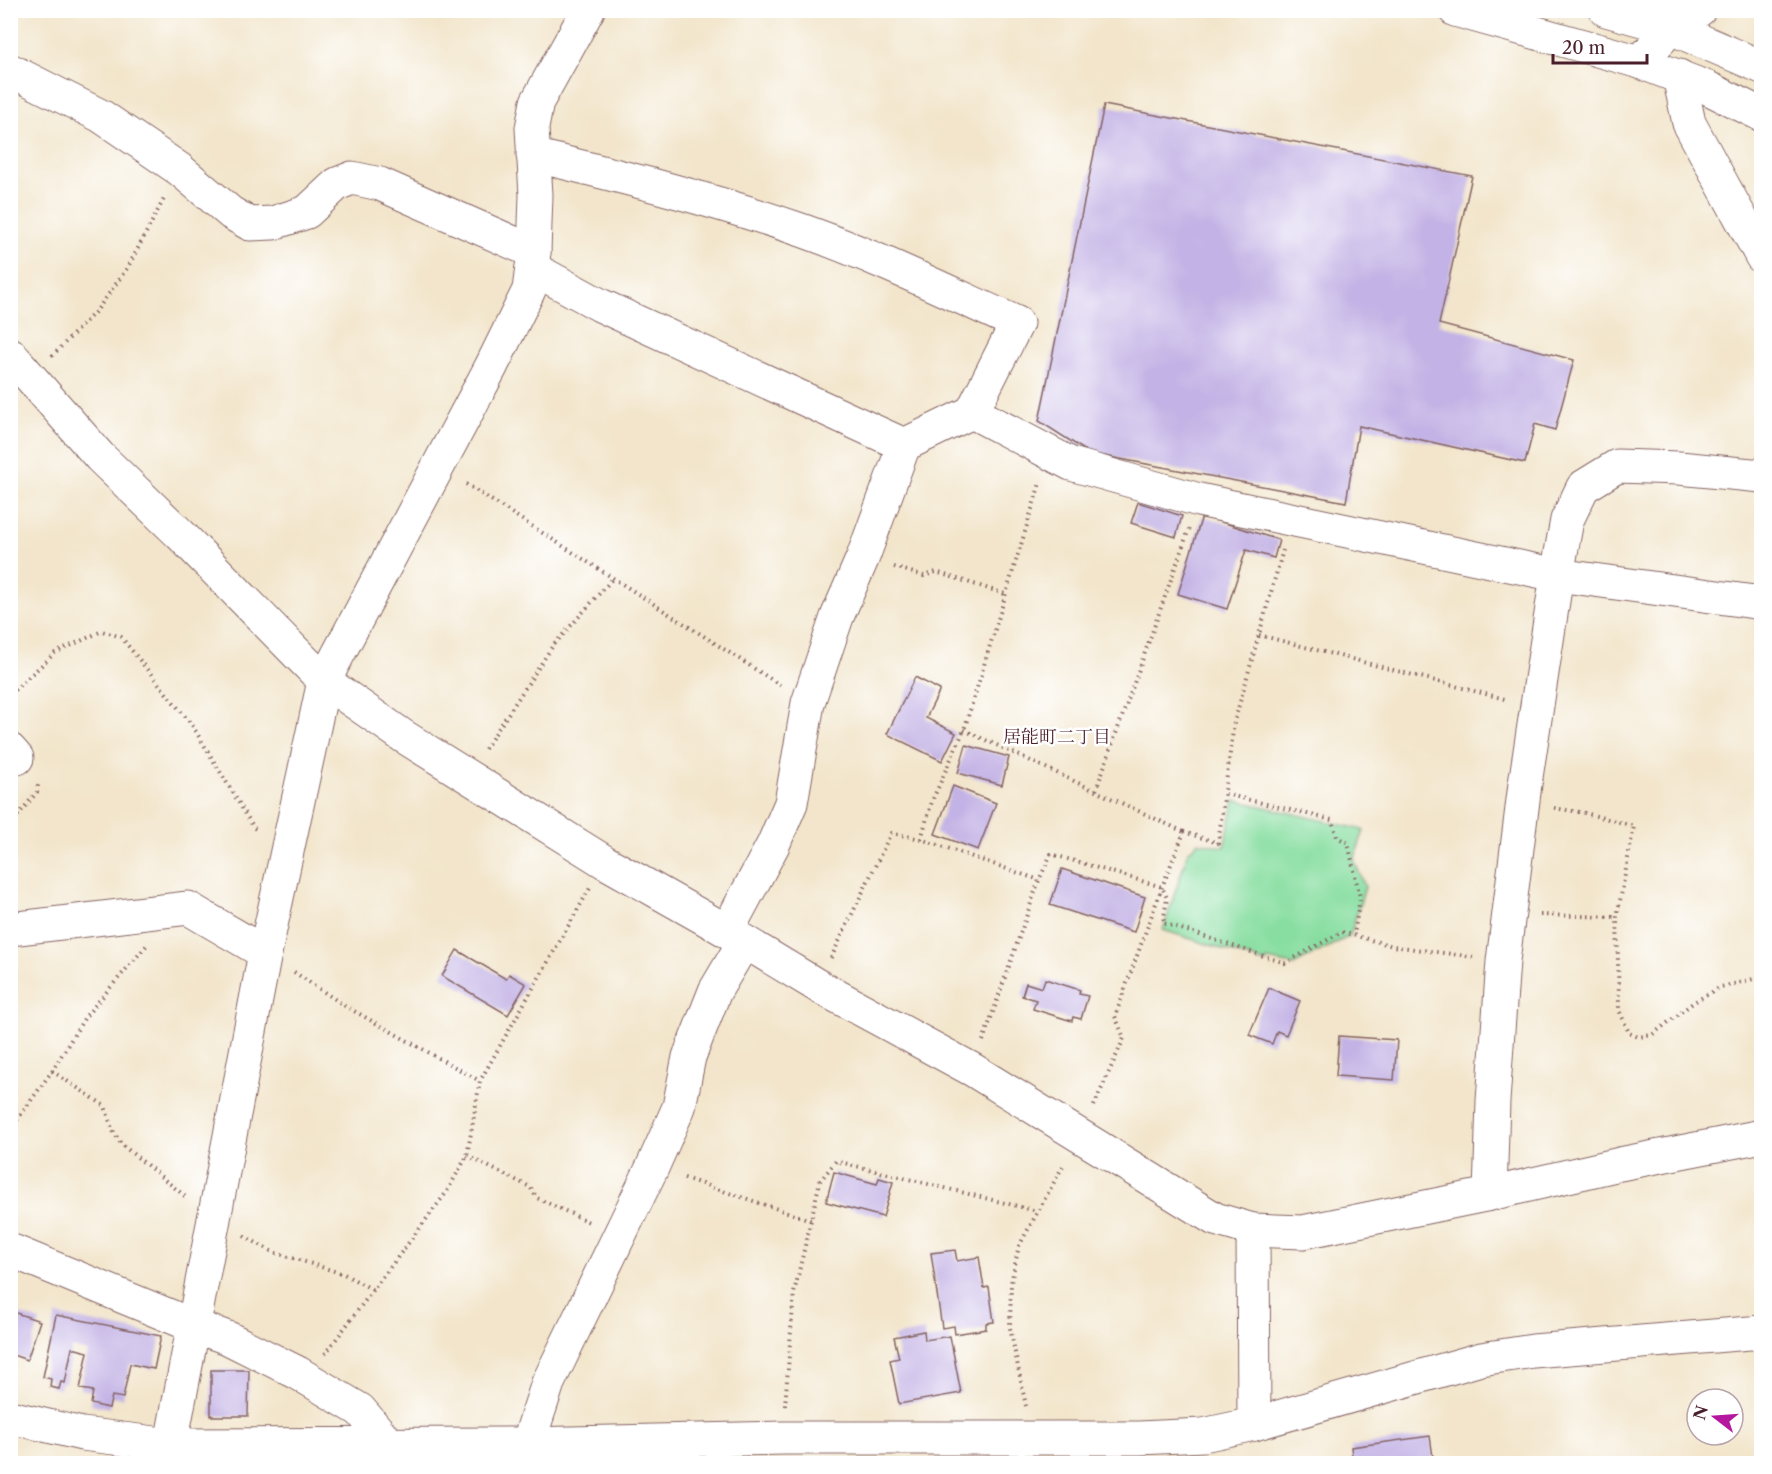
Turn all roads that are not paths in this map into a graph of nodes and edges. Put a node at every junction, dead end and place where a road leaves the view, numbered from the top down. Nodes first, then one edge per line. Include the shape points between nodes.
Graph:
1 (588, 10) edge
2 (1455, 10) edge
3 (1605, 10) edge
4 (1699, 10) edge
5 (1671, 28) junction
6 (1641, 62) junction
7 (1761, 67) edge
8 (10, 70) edge
9 (1678, 76) junction
10 (1761, 115) edge
11 (533, 155) junction
12 (1761, 257) edge
13 (533, 260) junction
14 (21, 366) edge
15 (972, 412) junction
16 (904, 446) junction
17 (1761, 476) edge
18 (1557, 575) junction
19 (1761, 603) edge
20 (324, 681) junction
21 (10, 929) edge
22 (735, 937) junction
23 (265, 953) junction
24 (1761, 1136) edge
25 (1490, 1194) junction
26 (1252, 1230) junction
27 (10, 1250) edge
28 (194, 1326) junction
29 (1761, 1332) edge
30 (10, 1417) edge
31 (1254, 1424) junction
32 (389, 1444) junction
33 (528, 1444) junction
34 (169, 1454) edge

1 - 11 main road via 537,102 532,128
2 - 6 main road
3 - 5 main road
4 - 5 main road
5 - 6 main road
5 - 7 main road
6 - 9 main road
8 - 13 main road via 101,116 250,224 273,223 307,212 337,184 352,178 380,184
9 - 10 main road
9 - 12 main road via 1689,123
11 - 13 main road
11 - 15 main road via 671,189 805,232 899,269 1017,323
13 - 16 main road via 600,305
13 - 20 main road via 529,290 491,367
14 - 20 main road via 100,457
15 - 16 main road
15 - 18 main road via 1071,464 1199,500
16 - 22 main road via 808,703 791,803
17 - 18 main road via 1617,466 1583,487 1567,520
18 - 19 main road
18 - 25 main road via 1522,803 1503,961
20 - 22 main road via 467,777
20 - 23 main road
21 - 23 main road via 188,908
22 - 26 main road via 973,1070 1215,1219
22 - 33 main road via 690,1057 679,1107 548,1383
23 - 28 main road
24 - 25 main road
25 - 26 main road via 1303,1232
26 - 31 main road
27 - 28 main road
28 - 32 main road via 228,1338 360,1410
28 - 34 main road
29 - 31 main road via 1481,1359
30 - 34 main road
31 - 33 main road via 1203,1435 1139,1438 783,1438
32 - 33 main road
32 - 34 main road

